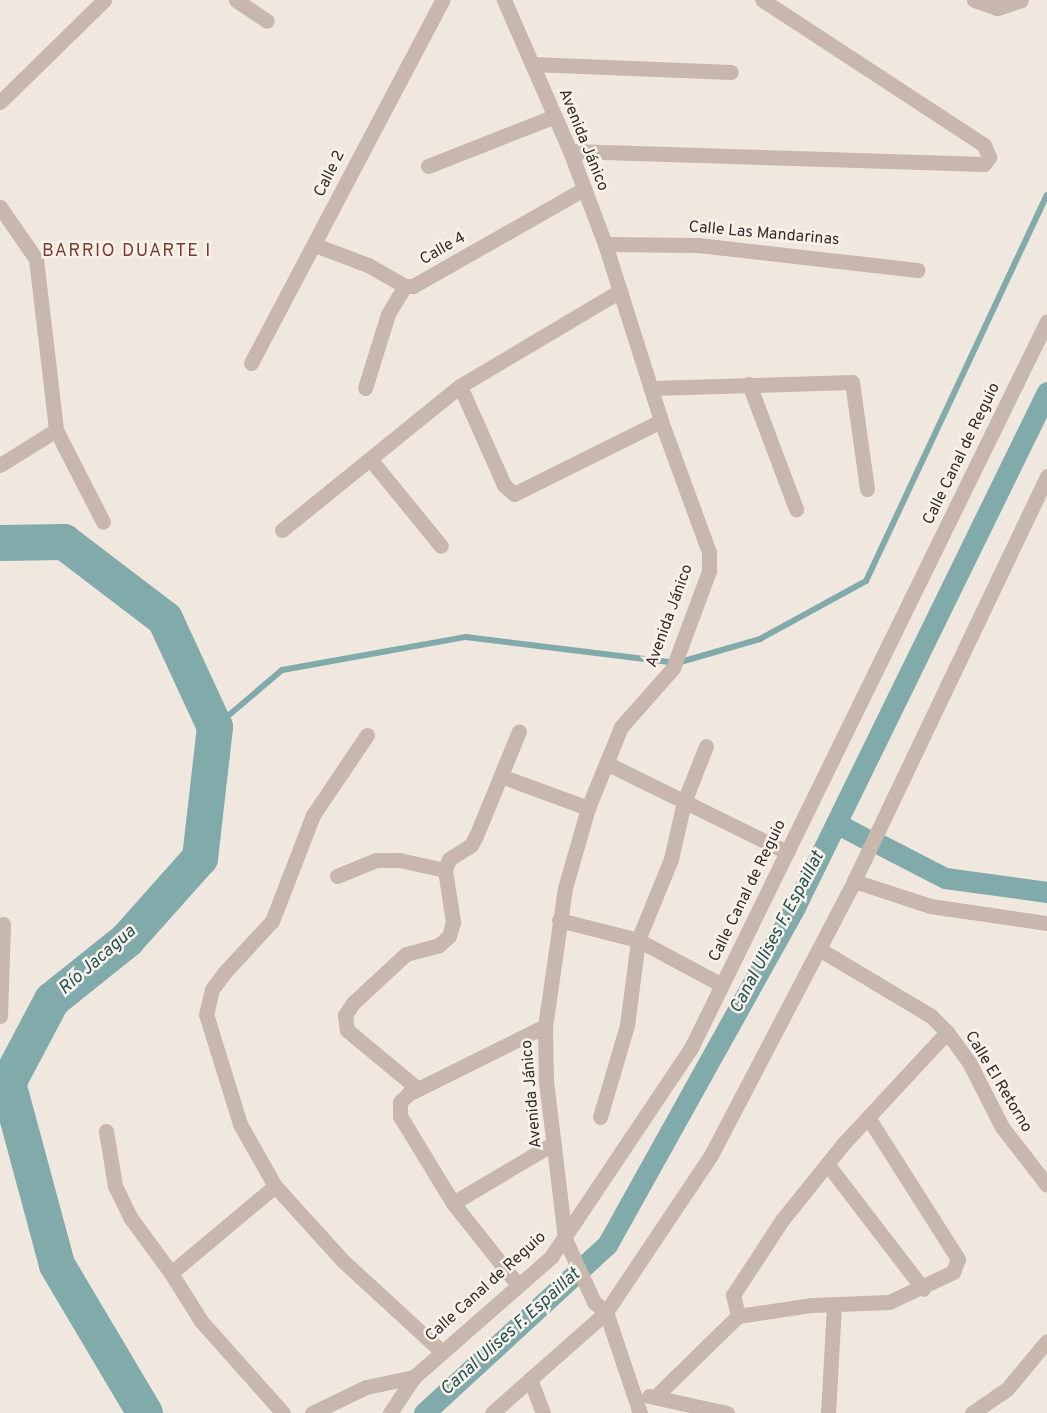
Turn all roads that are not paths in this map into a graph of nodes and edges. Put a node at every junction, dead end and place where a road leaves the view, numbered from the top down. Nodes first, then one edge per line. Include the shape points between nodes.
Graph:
1 (104, 0) edge
2 (236, 0) edge
3 (442, 0) edge
4 (504, 0) edge
5 (762, 0) edge
6 (974, 0) edge
7 (1021, 0) edge
8 (267, 21) dead end
9 (532, 64) junction
10 (731, 72) dead end
11 (0, 102) edge
12 (555, 116) junction
13 (570, 152) junction
14 (428, 166) dead end
15 (584, 189) junction
16 (0, 207) edge
17 (605, 244) junction
18 (315, 245) junction
19 (918, 270) dead end
20 (405, 286) junction
21 (620, 291) junction
22 (1047, 321) edge
23 (251, 363) dead end
24 (749, 384) junction
25 (460, 386) junction
26 (365, 387) dead end
27 (652, 388) junction
28 (661, 421) junction
29 (56, 430) junction
30 (370, 459) junction
31 (0, 465) edge
32 (1047, 476) edge
33 (867, 489) dead end
34 (796, 509) dead end
35 (104, 522) dead end
36 (282, 530) dead end
37 (441, 546) dead end
38 (519, 731) dead end
39 (367, 735) dead end
40 (706, 746) dead end
41 (606, 763) junction
42 (501, 776) junction
43 (684, 802) junction
44 (588, 808) junction
45 (787, 852) junction
46 (445, 870) junction
47 (337, 876) dead end
48 (854, 881) junction
49 (559, 920) junction
50 (1047, 923) edge
51 (3, 924) dead end
52 (638, 940) junction
53 (819, 949) junction
54 (722, 985) junction
55 (0, 1016) edge
56 (545, 1026) junction
57 (946, 1032) junction
58 (418, 1089) junction
59 (600, 1117) dead end
60 (868, 1117) junction
61 (106, 1131) dead end
62 (554, 1143) junction
63 (828, 1165) junction
64 (1047, 1185) edge
65 (275, 1186) junction
66 (453, 1203) junction
67 (567, 1246) junction
68 (171, 1273) junction
69 (518, 1286) junction
70 (923, 1288) junction
71 (834, 1304) junction
72 (606, 1312) junction
73 (738, 1316) junction
74 (1047, 1341) edge
75 (442, 1352) junction
76 (414, 1377) junction
77 (530, 1379) junction
78 (637, 1396) junction
79 (656, 1396) junction
80 (283, 1413) edge
81 (312, 1413) edge
82 (390, 1413) edge
83 (492, 1413) edge
84 (543, 1413) edge
85 (640, 1413) edge
86 (727, 1413) edge
87 (828, 1413) edge
88 (972, 1413) edge

1 - 11 street
2 - 8 street
3 - 18 street, Calle 2 via 384,105
4 - 9 street, Avenida Jánico
5 - 13 street via 924,103 984,145 988,158 977,166 770,155
6 - 7 street via 997,8
9 - 10 street
9 - 12 street, Avenida Jánico
12 - 13 street, Avenida Jánico
12 - 14 street
13 - 15 street, Avenida Jánico
15 - 17 street, Avenida Jánico
15 - 20 street, Calle 4 via 421,283
16 - 29 street via 36,260
17 - 19 street, Calle Las Mandarinas via 698,245
17 - 21 street, Avenida Jánico
18 - 20 street via 368,265
18 - 23 street, Calle 2
20 - 26 street via 388,314
21 - 25 street
21 - 27 street, Avenida Jánico
22 - 45 street, Calle Canal de Reguio
24 - 27 street
24 - 33 street via 852,382
24 - 34 street
25 - 28 street via 504,485 514,494 521,494
25 - 30 street
27 - 28 street, Avenida Jánico
28 - 41 street, Avenida Jánico via 709,552 709,570 673,668 621,727
29 - 31 street
29 - 35 street
30 - 36 street
30 - 37 street
32 - 48 street
38 - 42 street
39 - 65 street via 313,815 272,921 212,989 206,1014 240,1124
40 - 43 street
41 - 43 street
41 - 44 street, Avenida Jánico
42 - 44 street
42 - 46 street via 471,845 449,859
43 - 45 street
43 - 52 street via 671,859
44 - 49 street, Avenida Jánico
45 - 54 street, Calle Canal de Reguio
46 - 47 street via 399,860 376,860
46 - 58 street via 453,922 449,936 439,945 406,954 345,1015 346,1030
48 - 50 street via 930,906
48 - 53 street
49 - 52 street
49 - 56 street, Avenida Jánico
51 - 55 street
52 - 54 street
52 - 59 street via 627,1025
53 - 57 street, Calle El Retorno via 931,1016
53 - 72 street via 711,1155
54 - 67 street, Calle Canal de Reguio via 691,1048
56 - 58 street
56 - 62 street, Avenida Jánico via 546,1082
57 - 60 street
57 - 64 street, Calle El Retorno via 969,1062 1002,1127
58 - 66 street via 400,1102 400,1116
60 - 63 street
60 - 70 street via 958,1259 953,1272
61 - 68 street via 115,1186 130,1217
62 - 66 street
62 - 67 street, Avenida Jánico
63 - 70 street
63 - 73 street via 782,1220 733,1296
65 - 68 street
65 - 75 street via 342,1260
66 - 69 street
67 - 69 street, Calle Canal de Reguio
67 - 72 street, Avenida Jánico via 594,1302
68 - 80 street via 201,1321
69 - 75 street, Calle Canal de Reguio
70 - 71 street via 889,1302
71 - 73 street
71 - 87 street
72 - 77 street
72 - 78 street, Avenida Jánico
73 - 79 street
74 - 88 street via 1007,1389
75 - 76 street, Calle Canal de Reguio
76 - 81 street via 366,1387
76 - 82 street, Calle Canal de Reguio
77 - 83 street
77 - 84 street
78 - 79 street
78 - 85 street, Avenida Jánico
79 - 86 street

